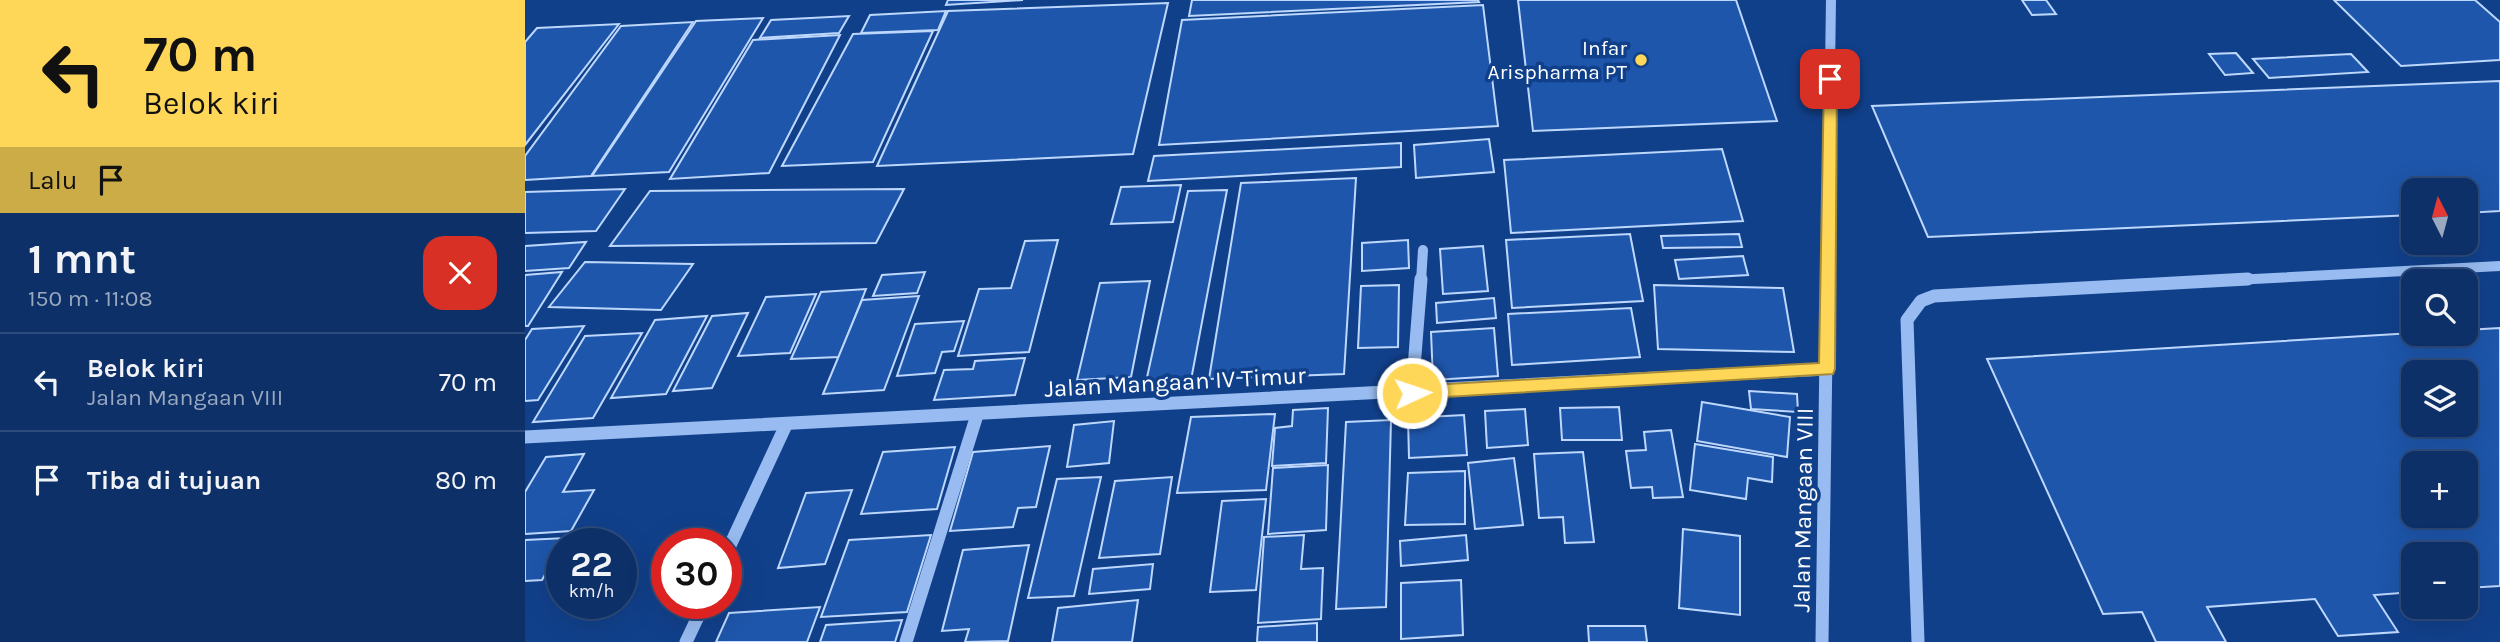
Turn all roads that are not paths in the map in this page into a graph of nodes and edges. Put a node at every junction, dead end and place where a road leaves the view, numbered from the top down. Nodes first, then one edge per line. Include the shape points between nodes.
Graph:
1 (1831, 0) edge
2 (1423, 250) dead end
3 (2500, 266) edge
4 (1827, 369) junction
5 (1412, 393) junction
6 (977, 415) junction
7 (786, 425) junction
8 (525, 437) edge
9 (738, 528) edge
10 (696, 619) edge
11 (686, 642) edge
12 (906, 642) edge
13 (1822, 642) edge
14 (1918, 642) edge

1 - 4 street, Jalan Mangaan VIII
2 - 5 street
3 - 14 street via 1934,296 1921,301 1907,320
4 - 5 street, Jalan Mangaan IV Timur
4 - 13 street, Jalan Mangaan VIII
5 - 6 street, Jalan Mangaan IV Timur
6 - 7 street, Jalan Mangaan IV Timur
6 - 12 street
7 - 8 street, Jalan Mangaan IV Timur
7 - 9 street
10 - 11 street

